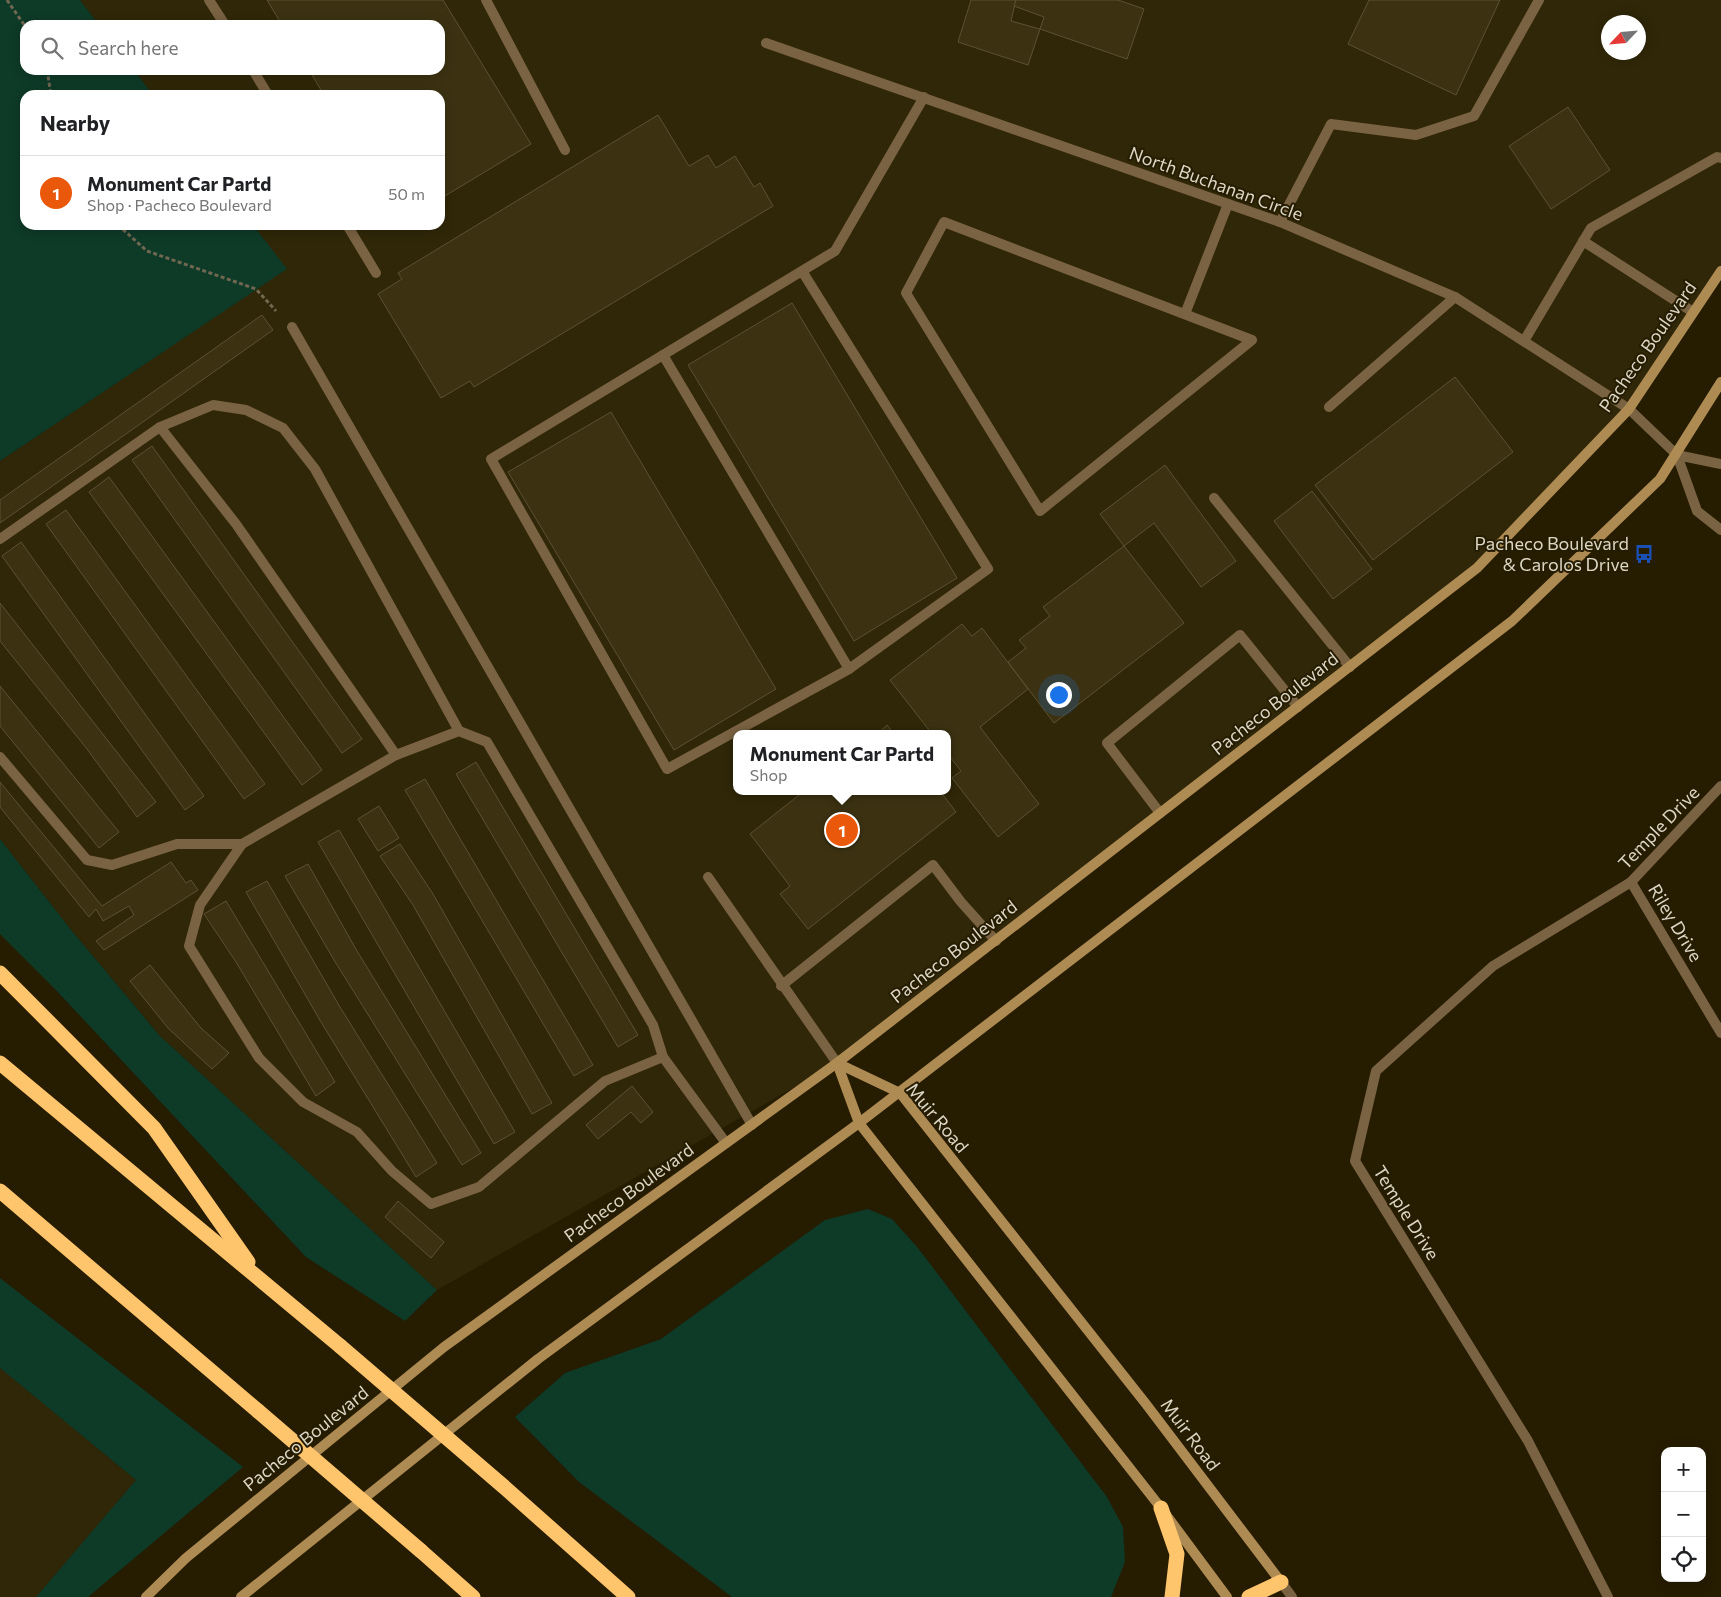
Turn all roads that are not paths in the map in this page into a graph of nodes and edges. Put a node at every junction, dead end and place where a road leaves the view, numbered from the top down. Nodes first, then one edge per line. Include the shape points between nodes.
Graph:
1 (210, 0) edge
2 (486, 0) edge
3 (1539, 0) edge
4 (222, 20) edge
5 (766, 43) dead end
6 (256, 75) edge
7 (265, 90) edge
8 (924, 98) junction
9 (565, 150) dead end
10 (1721, 158) edge
11 (1228, 204) junction
12 (1280, 222) junction
13 (350, 230) edge
14 (1583, 240) junction
15 (1721, 270) edge
16 (802, 271) junction
17 (376, 273) dead end
18 (1455, 297) junction
19 (1693, 312) junction
20 (1185, 314) junction
21 (292, 328) road end
22 (1524, 341) junction
23 (663, 355) junction
24 (1721, 382) edge
25 (1329, 407) dead end
26 (1629, 409) junction
27 (160, 427) junction
28 (1677, 455) junction
29 (1721, 464) edge
30 (1214, 498) dead end
31 (1721, 530) edge
32 (0, 539) edge
33 (1350, 667) junction
34 (850, 669) junction
35 (1298, 707) junction
36 (739, 730) edge
37 (459, 731) junction
38 (733, 733) edge
39 (396, 754) junction
40 (0, 757) edge
41 (1721, 786) edge
42 (1160, 813) junction
43 (242, 844) junction
44 (708, 877) dead end
45 (1631, 882) junction
46 (996, 940) junction
47 (0, 973) edge
48 (782, 986) junction
49 (1721, 1033) edge
50 (663, 1057) junction
51 (0, 1063) edge
52 (837, 1064) junction
53 (900, 1093) junction
54 (752, 1124) junction
55 (859, 1124) junction
56 (726, 1143) junction
57 (0, 1191) edge
58 (259, 1277) junction
59 (1161, 1508) junction
60 (1281, 1582) junction
61 (146, 1597) edge
62 (241, 1597) edge
63 (474, 1597) edge
64 (628, 1597) edge
65 (1172, 1597) edge
66 (1227, 1597) edge
67 (1249, 1597) edge
68 (1276, 1597) edge
69 (1292, 1597) edge
70 (1608, 1597) edge

1 - 4 street
2 - 9 street
3 - 12 street via 1474,116 1416,135 1331,124
5 - 8 street, North Buchanan Circle
6 - 7 street
8 - 11 street, North Buchanan Circle
8 - 16 street via 835,251
10 - 14 street via 1717,157 1591,228
11 - 12 street, North Buchanan Circle
11 - 20 street
12 - 18 street, North Buchanan Circle
13 - 17 street
14 - 19 street
14 - 22 street
15 - 19 main road, Pacheco Boulevard
16 - 23 street
16 - 34 street via 988,569
18 - 22 street, North Buchanan Circle
18 - 25 street
19 - 26 main road, Pacheco Boulevard
20 - 20 street via 944,222 906,293 1040,511 1252,340
21 - 54 street
22 - 26 street, North Buchanan Circle
23 - 34 street
23 - 38 street via 491,458 668,769
24 - 28 main road
26 - 28 street, North Buchanan Circle
26 - 33 main road, Pacheco Boulevard via 1477,568
27 - 32 street
27 - 37 street via 213,405 246,410 283,428 314,469
27 - 39 street via 236,524
28 - 29 street
28 - 31 street via 1697,510
28 - 53 main road via 1660,479 1512,621
30 - 33 street
33 - 35 main road, Pacheco Boulevard
34 - 36 street
35 - 42 main road, Pacheco Boulevard
35 - 42 street via 1240,635 1107,743
37 - 39 street
37 - 50 street via 487,742 653,1025
39 - 43 street
40 - 43 street via 87,860 112,865 177,844
41 - 45 street, Temple Drive
42 - 46 main road, Pacheco Boulevard
43 - 50 street via 200,905 189,946 259,1058 303,1102 356,1132 392,1171 431,1204 479,1187 605,1081
44 - 48 street
45 - 49 street, Riley Drive
45 - 70 street, Temple Drive via 1493,966 1376,1071 1355,1161 1528,1441
46 - 48 street via 933,865
46 - 52 main road, Pacheco Boulevard
47 - 58 highway via 154,1128
48 - 52 street
50 - 56 street
51 - 58 highway
52 - 53 main road, Muir Road
52 - 54 main road, Pacheco Boulevard
52 - 55 main road
53 - 55 main road
53 - 60 main road, Muir Road via 1146,1404
54 - 56 main road, Pacheco Boulevard
55 - 59 main road
55 - 62 main road via 538,1359
56 - 61 main road, Pacheco Boulevard via 444,1347 186,1558
57 - 63 highway, bridge
58 - 64 highway, bridge
59 - 65 highway via 1177,1554
59 - 66 main road
60 - 67 highway
60 - 68 highway
60 - 69 street, Muir Road

